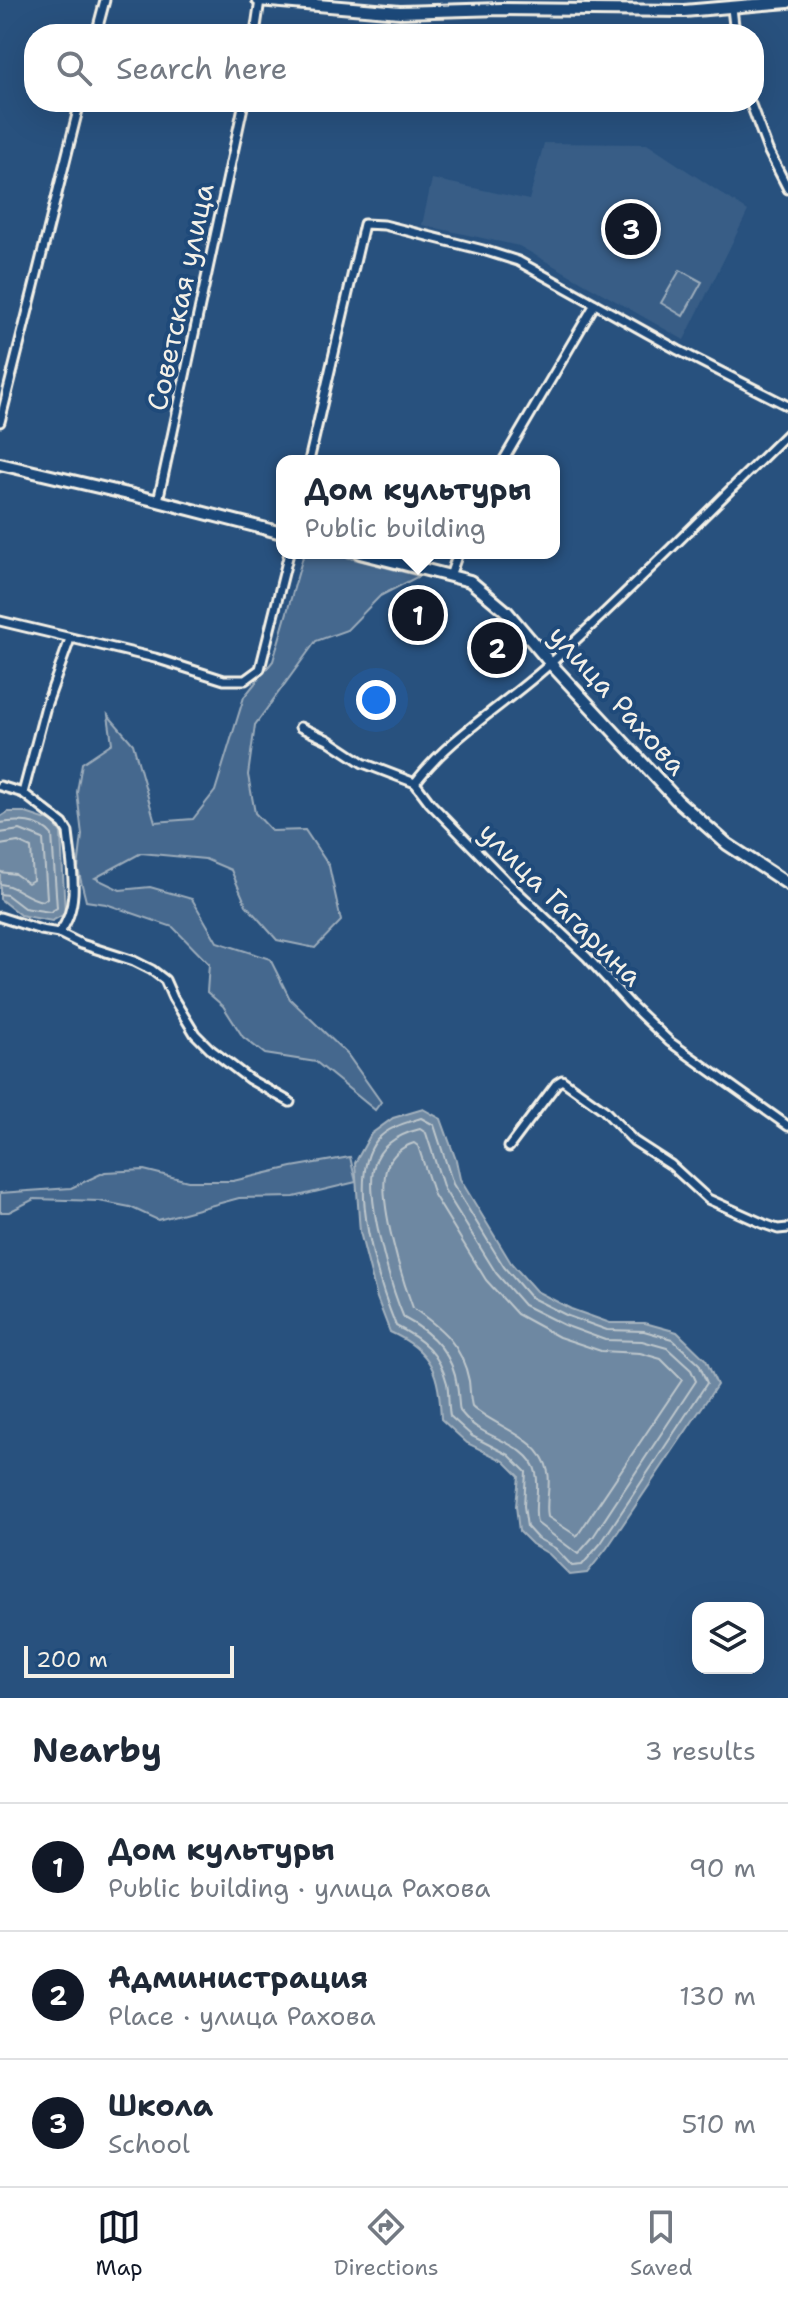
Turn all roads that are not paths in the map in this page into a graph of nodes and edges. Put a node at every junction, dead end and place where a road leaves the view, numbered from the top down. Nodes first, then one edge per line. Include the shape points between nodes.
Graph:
1 (105, 0) edge
2 (259, 0) edge
3 (788, 2) edge
4 (685, 5) edge
5 (425, 6) edge
6 (732, 8) junction
7 (99, 24) edge
8 (256, 24) edge
9 (734, 24) edge
10 (78, 112) edge
11 (242, 112) edge
12 (754, 112) edge
13 (788, 189) edge
14 (595, 304) junction
15 (788, 406) edge
16 (0, 422) edge
17 (788, 433) edge
18 (310, 455) edge
19 (507, 455) edge
20 (0, 464) edge
21 (158, 501) junction
22 (276, 531) edge
23 (288, 559) edge
24 (383, 559) edge
25 (456, 559) edge
26 (450, 576) junction
27 (0, 621) edge
28 (70, 639) junction
29 (551, 664) junction
30 (300, 727) dead end
31 (415, 783) junction
32 (0, 786) edge
33 (23, 793) junction
34 (788, 884) edge
35 (0, 917) edge
36 (59, 933) junction
37 (290, 1102) dead end
38 (788, 1126) edge
39 (509, 1147) dead end
40 (788, 1228) edge

1 - 7 street
2 - 5 street via 370,12
2 - 8 street
3 - 6 street
4 - 5 street
4 - 6 street
6 - 9 street
10 - 16 street
11 - 21 street, Советская улица
12 - 13 street
14 - 15 street
14 - 18 street via 518,261 364,224
14 - 19 street
17 - 29 street
20 - 21 street
21 - 22 street
23 - 28 street via 260,669 245,680 224,680
24 - 26 street, улица Рахова
25 - 26 street
26 - 29 street, улица Рахова via 470,581 507,612
27 - 28 street
28 - 33 street
29 - 31 street
29 - 34 street, улица Рахова via 677,800 727,844
30 - 31 street, улица Гагарина via 363,763
31 - 38 street, улица Гагарина via 494,869 670,1042
32 - 33 street
33 - 36 street via 68,832 73,909
35 - 36 street
36 - 37 street via 152,970 165,980 195,1034 210,1049
39 - 40 street via 562,1080 708,1199 764,1224

